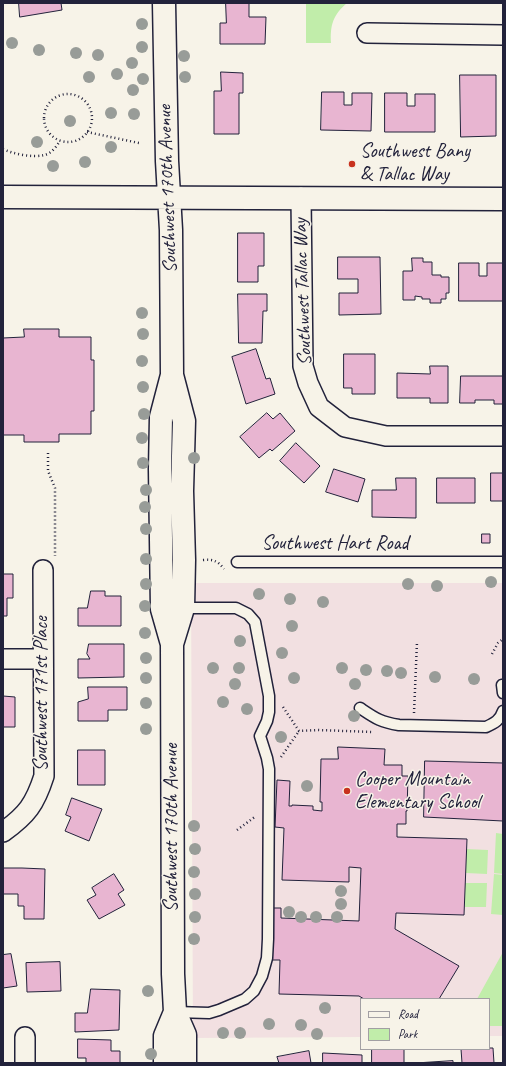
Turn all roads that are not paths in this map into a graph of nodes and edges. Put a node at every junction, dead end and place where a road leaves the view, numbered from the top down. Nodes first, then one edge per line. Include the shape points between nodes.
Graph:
1 (164, 3) edge
2 (367, 33) dead end
3 (503, 35) edge
4 (3, 197) edge
5 (301, 197) junction
6 (169, 198) junction
7 (503, 199) edge
8 (172, 375) junction
9 (503, 436) edge
10 (237, 562) road end
11 (503, 562) edge
12 (49, 566) road end
13 (183, 608) junction
14 (172, 644) junction
15 (3, 659) edge
16 (43, 659) junction
17 (360, 708) dead end
18 (503, 711) edge
19 (3, 832) edge
20 (175, 1012) junction
21 (25, 1037) dead end
22 (25, 1063) edge
23 (165, 1063) edge
24 (185, 1063) edge

1 - 6 main road, Southwest 170th Avenue via 166,161
2 - 3 street
4 - 6 main road
5 - 6 main road
5 - 7 main road
5 - 9 street, Southwest Tallac Way via 303,366 319,407 345,427 386,436
6 - 8 main road, Southwest 170th Avenue
8 - 13 main road, Southwest 170th Avenue via 184,421
8 - 14 main road, Southwest 170th Avenue via 161,418 160,469 162,609
10 - 11 lane, Southwest Hart Road
12 - 16 street, Southwest 171st Place
13 - 14 main road, Southwest 170th Avenue
13 - 20 lane via 236,608 248,614 255,622 269,696 267,721 260,736 269,769 268,939 267,958 262,976 254,991 245,999 209,1012
14 - 20 main road, Southwest 170th Avenue
15 - 16 street
16 - 19 street, Southwest 171st Place via 44,776 37,796 25,815
17 - 18 lane via 384,722 399,725 486,727 499,720
20 - 23 main road, Southwest 170th Avenue via 166,1036
20 - 24 main road, Southwest 170th Avenue via 185,1035
21 - 22 street

